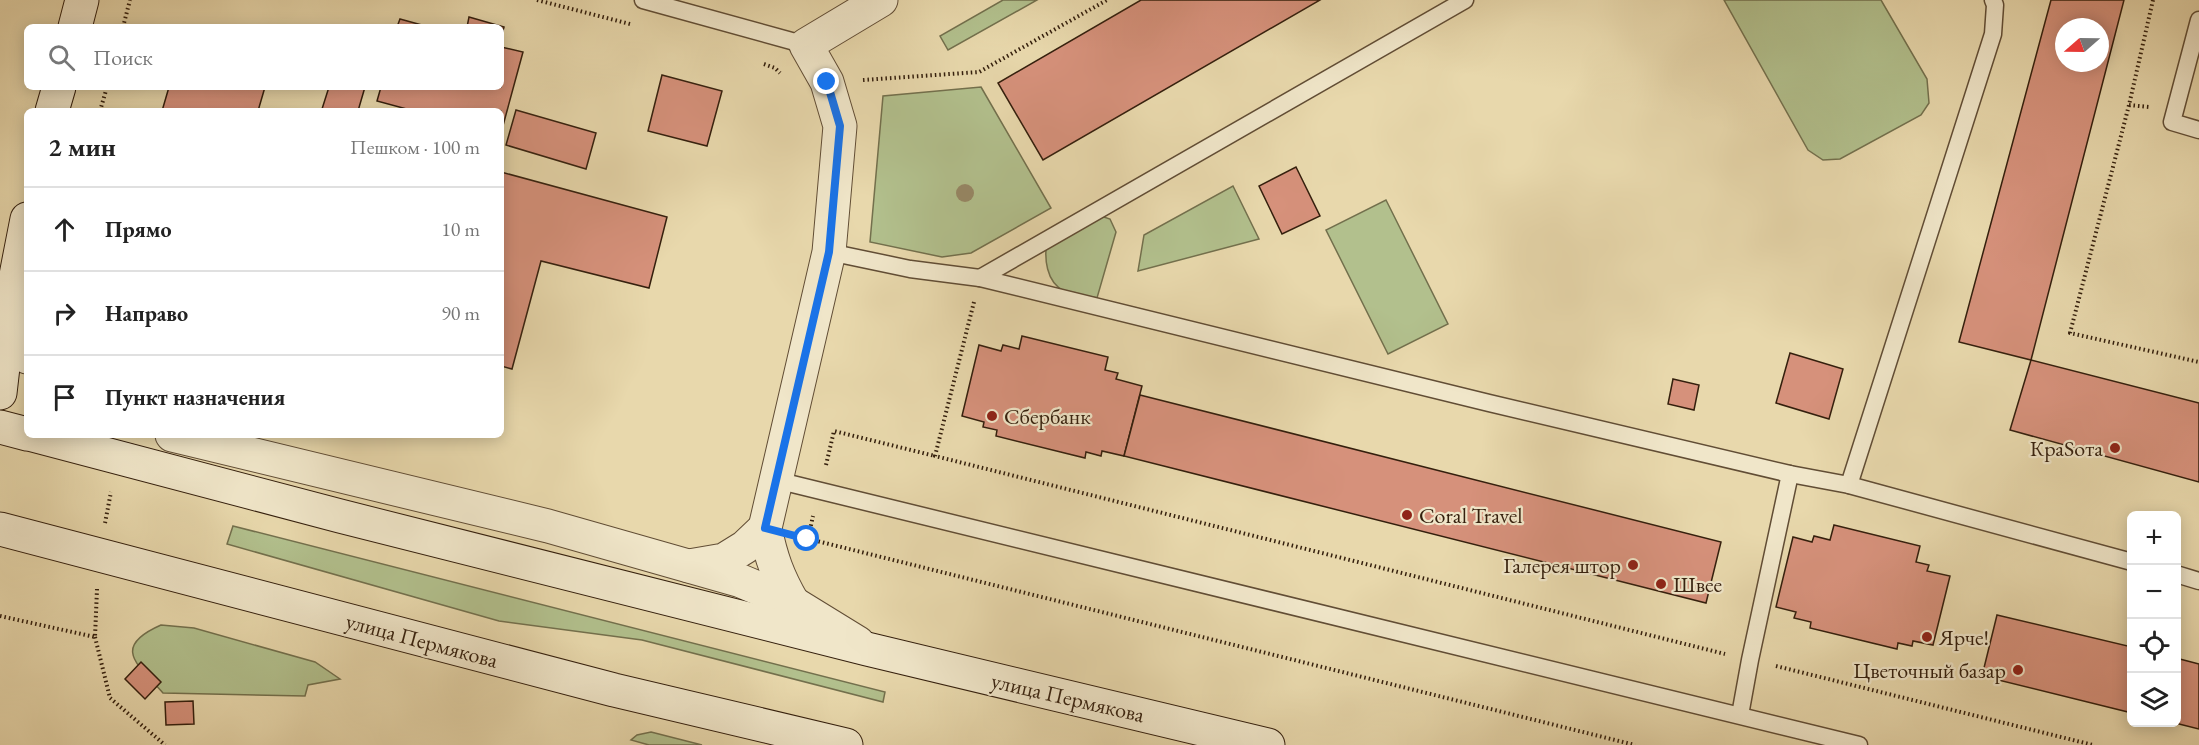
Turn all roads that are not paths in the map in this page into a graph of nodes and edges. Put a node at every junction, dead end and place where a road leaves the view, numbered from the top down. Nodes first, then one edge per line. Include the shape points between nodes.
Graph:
1 (82, 0) edge
2 (643, 0) edge
3 (881, 0) edge
4 (1465, 0) edge
5 (1993, 0) edge
6 (2199, 20) edge
7 (76, 24) edge
8 (806, 45) junction
9 (57, 90) edge
10 (53, 108) edge
11 (2199, 130) edge
12 (24, 234) edge
13 (829, 252) junction
14 (980, 278) junction
15 (10, 306) junction
16 (24, 348) edge
17 (0, 393) edge
18 (0, 427) edge
19 (24, 433) edge
20 (44, 438) edge
21 (184, 438) edge
22 (1790, 474) junction
23 (776, 480) junction
24 (1849, 485) junction
25 (765, 528) junction
26 (0, 529) edge
27 (2127, 561) edge
28 (689, 566) junction
29 (2181, 575) edge
30 (2199, 580) edge
31 (793, 603) junction
32 (867, 649) junction
33 (1740, 715) junction
34 (846, 745) edge
35 (1268, 745) edge
36 (1859, 745) edge

1 - 7 main road
2 - 8 lane
3 - 8 main road
4 - 14 lane
5 - 24 lane via 1993,34
6 - 11 lane via 2172,123
8 - 13 main road via 827,82 840,126
9 - 10 main road
12 - 15 main road
13 - 14 lane via 910,269
13 - 23 main road
14 - 22 lane
15 - 16 main road
15 - 17 main road
18 - 19 main road
20 - 32 main road, улица Пермякова
21 - 28 main road, улица Пермякова via 548,526
22 - 24 lane
22 - 33 lane
23 - 25 main road
23 - 33 lane
24 - 27 lane
25 - 28 main road via 745,548 724,560
25 - 31 main road via 778,577
26 - 34 main road, улица Пермякова via 603,687
28 - 31 main road, улица Пермякова via 741,581
29 - 30 lane
31 - 32 main road, улица Пермякова
32 - 35 main road, улица Пермякова
33 - 36 lane

